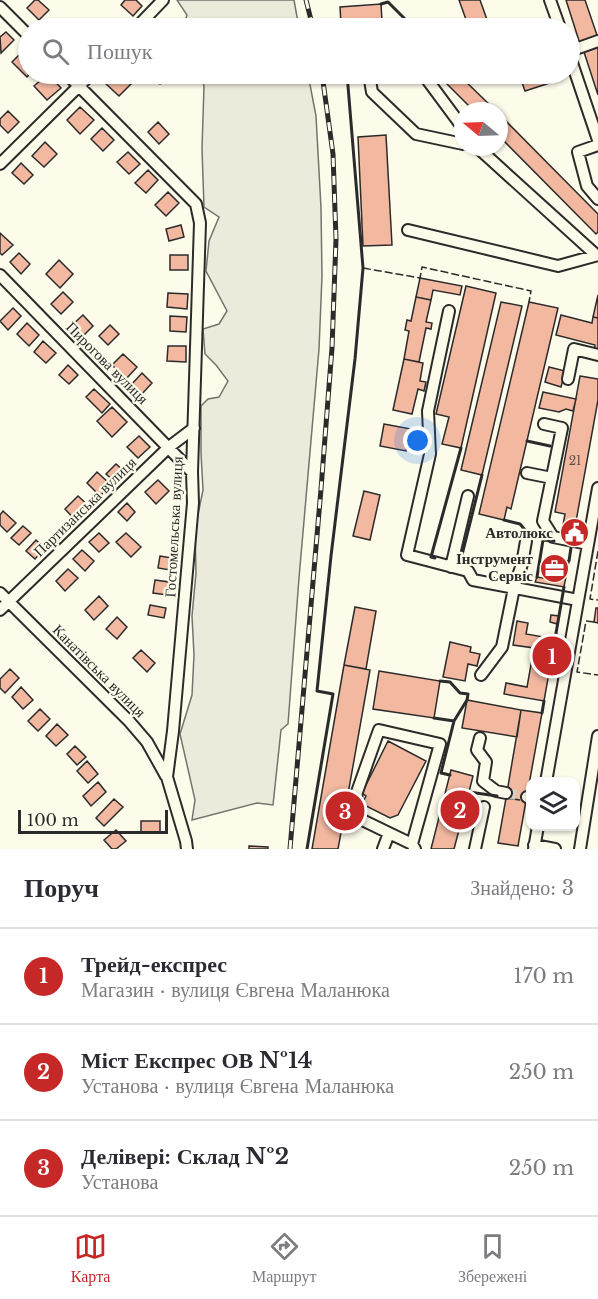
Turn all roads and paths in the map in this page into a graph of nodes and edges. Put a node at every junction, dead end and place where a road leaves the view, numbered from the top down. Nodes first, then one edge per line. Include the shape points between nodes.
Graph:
1 (163, 0) edge
2 (550, 0) edge
3 (0, 7) edge
4 (146, 18) edge
5 (556, 18) edge
6 (18, 25) edge
7 (598, 41) edge
8 (580, 47) edge
9 (371, 84) edge
10 (430, 84) edge
11 (579, 84) edge
12 (79, 86) joint
13 (454, 116) edge
14 (598, 140) edge
15 (454, 142) edge
16 (598, 145) edge
17 (487, 156) edge
18 (0, 164) edge
19 (598, 199) edge
20 (408, 231) dead end
21 (597, 255) edge
22 (0, 275) edge
23 (449, 311) dead end
24 (598, 355) edge
25 (568, 379) dead end
26 (544, 424) dead end
27 (194, 428) junction
28 (170, 447) junction
29 (192, 472) junction
30 (527, 473) dead end
31 (552, 478) junction
32 (598, 488) edge
33 (468, 496) dead end
34 (526, 541) dead end
35 (588, 544) junction
36 (451, 567) junction
37 (514, 588) junction
38 (578, 600) junction
39 (3, 601) edge
40 (481, 675) dead end
41 (598, 736) edge
42 (480, 738) dead end
43 (167, 777) junction
44 (547, 777) edge
45 (507, 793) tunnel mouth
46 (484, 807) dead end
47 (537, 831) edge
48 (389, 833) junction
49 (413, 846) edge
50 (534, 847) edge
51 (187, 849) edge
52 (383, 849) edge
53 (475, 849) edge
54 (555, 849) edge
55 (580, 849) edge

1 - 4 street
2 - 5 street
3 - 6 street
7 - 8 street
9 - 15 street via 372,92 416,134
10 - 13 street
11 - 14 street
12 - 18 street
12 - 27 street, Гостомельська вулиця via 196,204 200,223
16 - 19 street via 578,152 587,186
17 - 21 street
20 - 21 street via 558,266
22 - 28 street, Пирогова вулиця
23 - 36 street via 428,411 430,454 407,555
24 - 25 street via 574,349
26 - 31 street via 562,428
27 - 28 street, Партизанська вулиця
27 - 29 street, Гостомельська вулиця
28 - 29 street, Пирогова вулиця
28 - 39 street, Партизанська вулиця
29 - 43 street, Гостомельська вулиця via 193,503
30 - 31 street
31 - 35 street via 543,521 553,537
32 - 35 street
33 - 36 street
34 - 37 street
35 - 38 street
36 - 37 street via 468,571 473,580
37 - 38 street
37 - 40 street via 502,647
38 - 44 street
39 - 43 street, Канатівська вулиця via 129,721 147,742
41 - 55 street
42 - 45 street via 477,750 486,762 483,781 496,791
43 - 51 street, Гостомельська вулиця
46 - 53 street
47 - 50 street
48 - 49 street
48 - 49 street via 354,816 357,792 379,730 440,744
48 - 52 street
50 - 54 street

